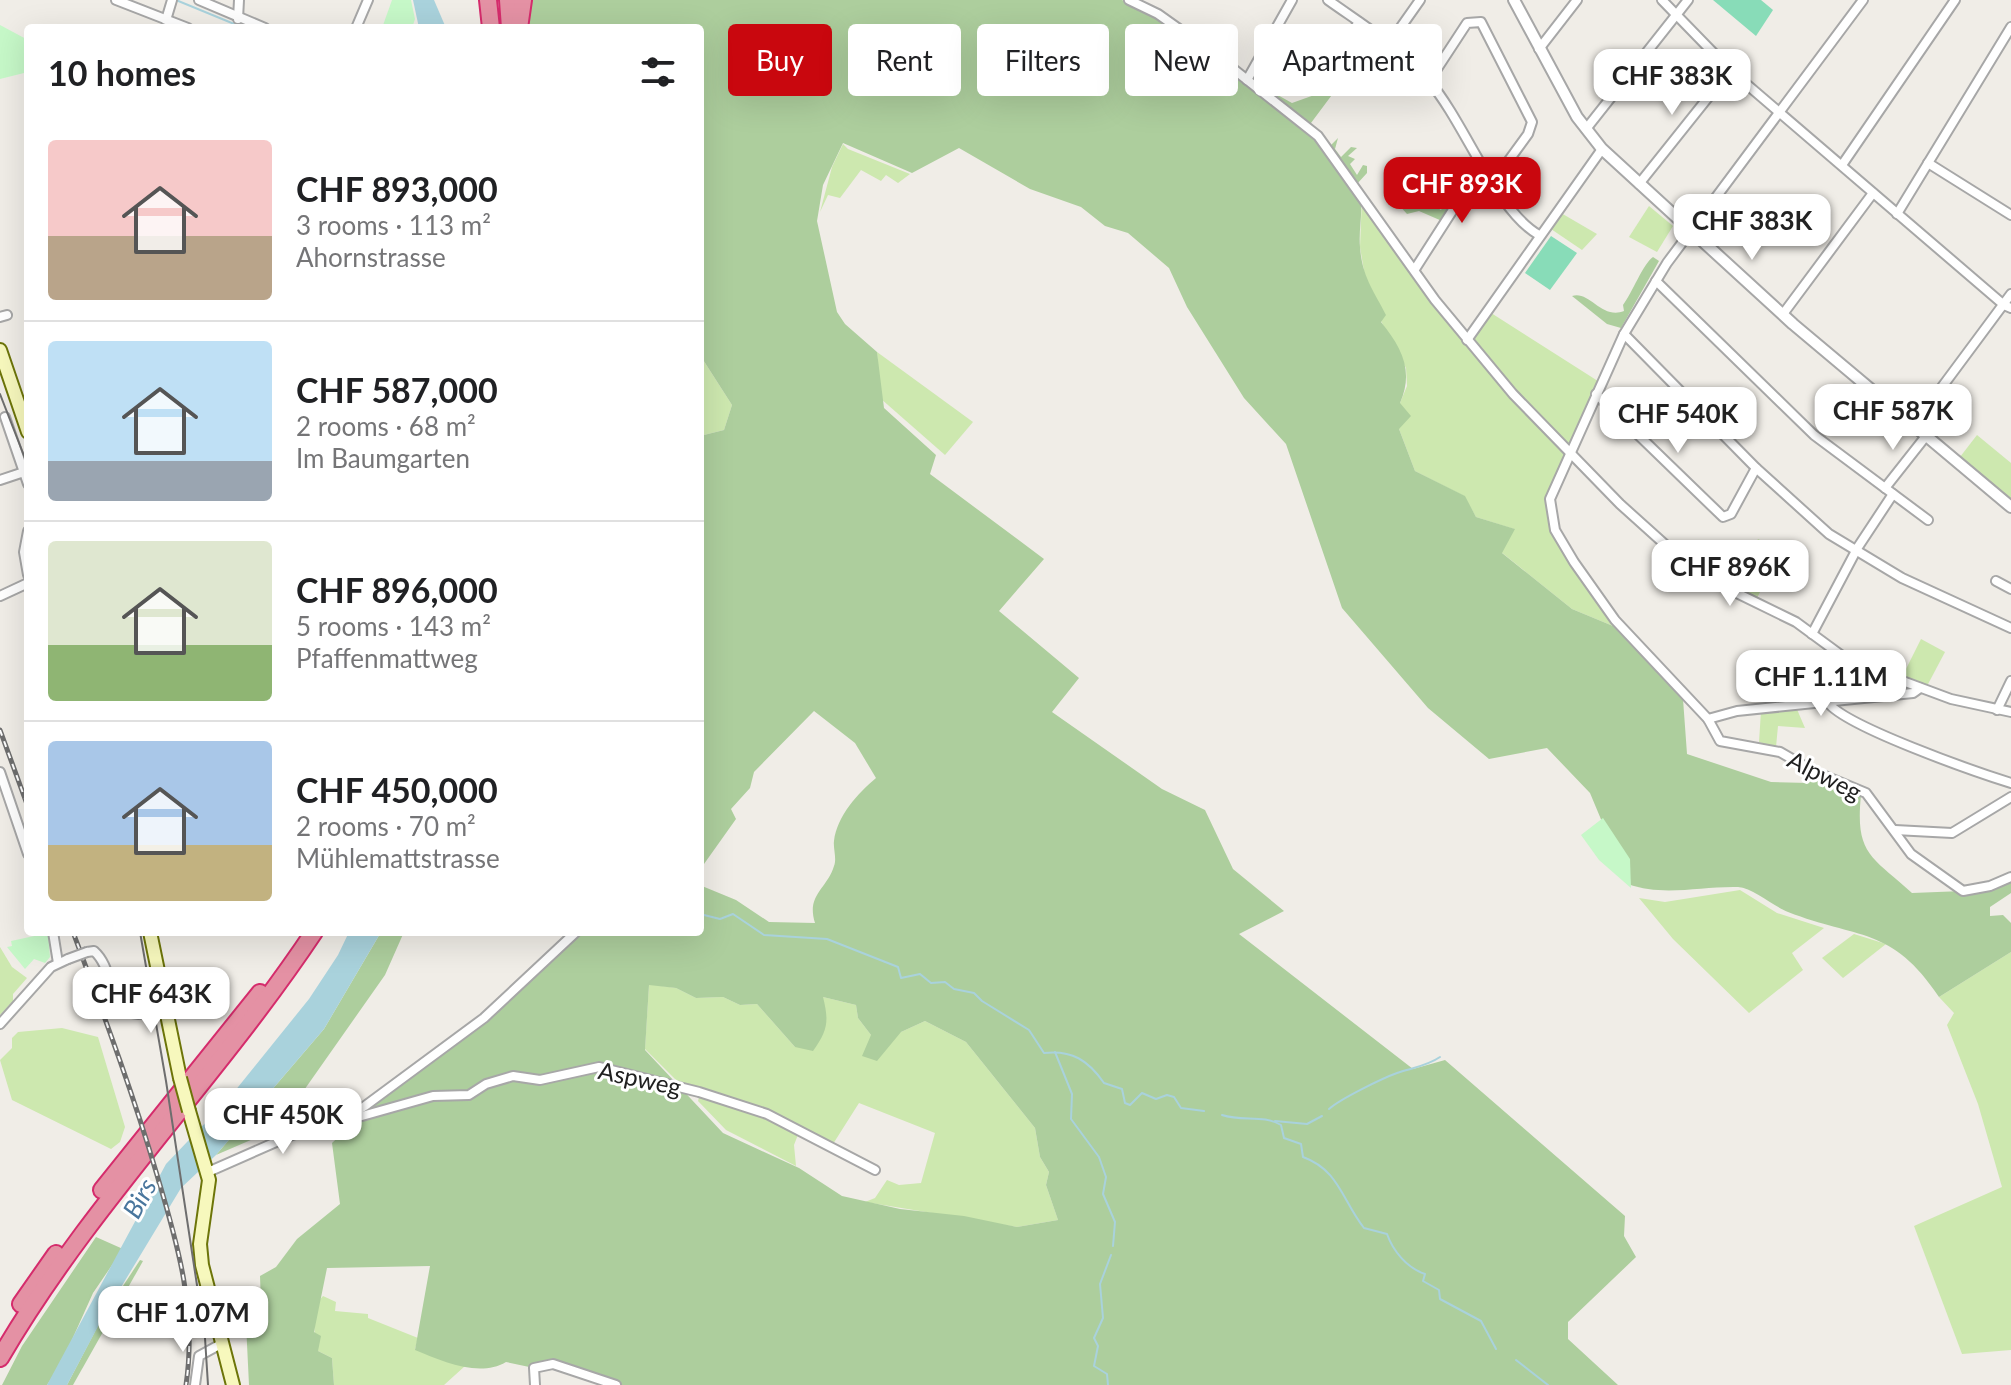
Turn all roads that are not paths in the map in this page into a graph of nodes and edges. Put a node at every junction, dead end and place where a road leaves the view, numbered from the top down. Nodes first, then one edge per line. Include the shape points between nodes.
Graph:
1 (116, 0) edge
2 (199, 0) edge
3 (239, 0) edge
4 (368, 0) edge
5 (488, 0) edge
6 (498, 0) edge
7 (508, 0) edge
8 (523, 0) edge
9 (1129, 0) edge
10 (1292, 0) edge
11 (1420, 0) edge
12 (1514, 0) edge
13 (1577, 0) edge
14 (1662, 0) edge
15 (1688, 0) edge
16 (1863, 0) edge
17 (1955, 0) edge
18 (171, 2) edge
19 (1333, 2) edge
20 (239, 17) junction
21 (1676, 17) junction
22 (166, 20) junction
23 (1359, 22) joint
24 (177, 24) edge
25 (256, 24) edge
26 (358, 24) edge
27 (491, 24) edge
28 (500, 24) edge
29 (510, 24) edge
30 (520, 24) edge
31 (1278, 24) edge
32 (1362, 24) edge
33 (1403, 24) edge
34 (2011, 27) edge
35 (1539, 49) junction
36 (1442, 61) edge
37 (1254, 67) edge
38 (1730, 70) junction
39 (1247, 80) junction
40 (1439, 96) edge
41 (1778, 111) junction
42 (1586, 129) junction
43 (1602, 149) junction
44 (1483, 163) junction
45 (1928, 163) junction
46 (1842, 165) junction
47 (1493, 182) junction
48 (1639, 184) junction
49 (1873, 193) junction
50 (1897, 214) junction
51 (2011, 215) edge
52 (1689, 228) junction
53 (1539, 235) junction
54 (1415, 269) junction
55 (1656, 281) junction
56 (2011, 294) edge
57 (2007, 307) edge
58 (1783, 314) junction
59 (1624, 334) junction
60 (1467, 340) junction
61 (0, 350) edge
62 (1596, 394) junction
63 (5, 417) dead end
64 (24, 420) edge
65 (1913, 426) junction
66 (1926, 436) junction
67 (1569, 452) junction
68 (1756, 468) junction
69 (24, 472) joint
70 (0, 480) edge
71 (1885, 488) junction
72 (1893, 494) junction
73 (2011, 507) edge
74 (1928, 520) dead end
75 (1857, 551) junction
76 (1996, 581) dead end
77 (24, 585) edge
78 (2011, 589) edge
79 (0, 596) edge
80 (2011, 628) edge
81 (1812, 634) junction
82 (2011, 681) edge
83 (1920, 688) junction
84 (1827, 701) junction
85 (1997, 710) junction
86 (2011, 712) edge
87 (1708, 719) junction
88 (0, 772) edge
89 (2011, 783) edge
90 (2011, 797) edge
91 (1895, 830) junction
92 (24, 842) edge
93 (2011, 877) edge
94 (54, 936) edge
95 (151, 936) edge
96 (299, 936) edge
97 (311, 936) edge
98 (572, 936) edge
99 (58, 963) junction
100 (163, 1009) junction
101 (0, 1024) edge
102 (348, 1117) junction
103 (875, 1170) dead end
104 (208, 1172) junction
105 (0, 1338) edge
106 (221, 1344) junction
107 (0, 1358) edge
108 (230, 1382) edge
109 (195, 1385) edge
110 (535, 1385) edge
111 (616, 1385) edge

1 - 22 street
2 - 20 street
3 - 20 street
4 - 26 street
5 - 27 highway
6 - 28 highway
7 - 29 highway
8 - 30 highway
9 - 39 street via 1158,14
10 - 31 street
11 - 33 street
12 - 35 street
13 - 35 street
14 - 21 street
15 - 21 street
16 - 41 street
17 - 46 street
18 - 22 street
19 - 23 street
20 - 25 street
21 - 38 street
21 - 42 street
22 - 24 street
23 - 32 street
34 - 45 street
35 - 42 street
36 - 47 street via 1467,23 1481,22 1532,122
37 - 39 street
38 - 41 street
38 - 48 street
39 - 54 street via 1318,136
40 - 44 street
41 - 46 street
41 - 52 street
42 - 43 street
43 - 48 street
43 - 53 street
44 - 47 street
44 - 54 street
45 - 50 street
45 - 51 street
46 - 49 street
47 - 53 street via 1512,215
48 - 52 street
49 - 50 street
49 - 58 street
50 - 57 street
52 - 55 street
52 - 58 street
53 - 60 street
54 - 60 street
55 - 59 street
55 - 71 street via 1814,435
56 - 57 street
57 - 65 street
58 - 65 street
59 - 62 street
59 - 68 street
60 - 67 street
61 - 64 main road
62 - 67 street
62 - 68 street via 1723,517 1731,514
63 - 69 street
65 - 66 street
66 - 71 street
66 - 73 street
67 - 81 street via 1708,579
67 - 87 street via 1550,499 1555,530 1615,620
68 - 75 street via 1829,534
69 - 70 street
71 - 72 street
72 - 74 street
72 - 75 street
75 - 80 street via 1902,578
75 - 81 street
76 - 78 street
77 - 79 street
81 - 83 street via 1849,661
82 - 85 street
83 - 84 street
83 - 85 street
84 - 87 street
84 - 89 street via 1833,710 1888,735
85 - 86 street
87 - 91 street, Alpweg via 1720,741 1780,752 1866,793
88 - 92 street
90 - 91 street via 1952,833
91 - 93 street, Alpweg via 1925,867 1963,891
94 - 99 street
95 - 100 main road
96 - 105 highway via 239,1022 86,1212
97 - 107 highway via 246,1031 96,1216
98 - 102 street via 484,1018
99 - 100 street, bridge via 94,951 125,1012
99 - 101 street
100 - 104 main road, bridge
102 - 103 street, Aspweg via 433,1096 469,1095 513,1076 540,1080 599,1067 767,1114
102 - 104 street
104 - 106 main road via 201,1254
106 - 108 main road
106 - 109 street via 199,1356
110 - 111 street via 534,1368 553,1364

